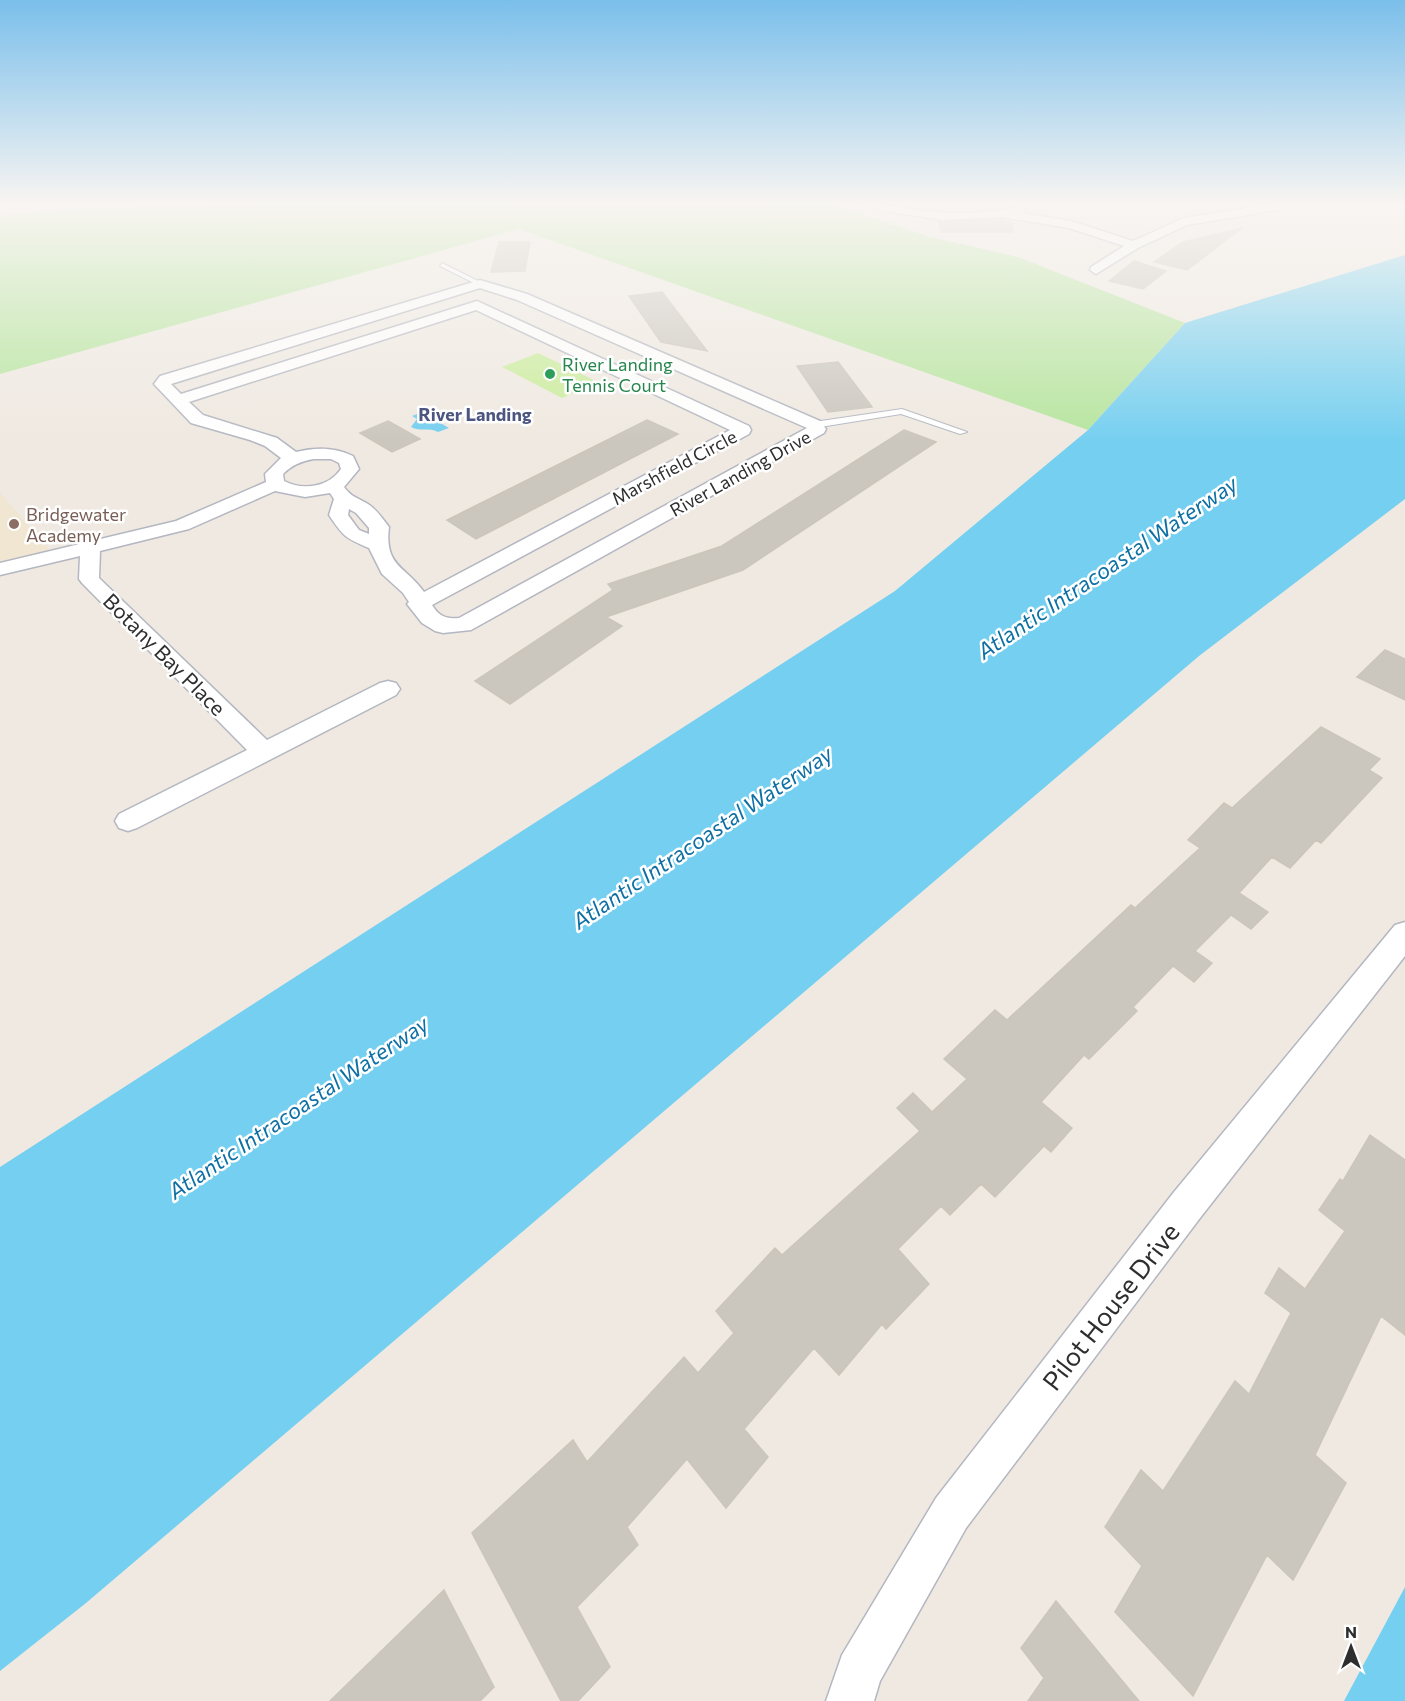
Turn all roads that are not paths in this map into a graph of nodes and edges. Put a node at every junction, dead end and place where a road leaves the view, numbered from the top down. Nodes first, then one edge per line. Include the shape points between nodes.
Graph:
1 (480, 284) joint
2 (509, 293) junction
3 (477, 305) junction
4 (635, 346) junction
5 (600, 363) junction
6 (178, 400) junction
7 (814, 425) junction
8 (742, 430) junction
9 (963, 432) dead end
10 (784, 448) junction
11 (293, 459) junction
12 (276, 484) junction
13 (338, 492) junction
14 (576, 519) junction
15 (614, 543) junction
16 (90, 547) junction
17 (0, 569) edge
18 (418, 604) junction
19 (388, 689) dead end
20 (263, 751) junction
21 (128, 821) dead end
22 (1405, 934) edge
23 (850, 1701) edge

1 - 2 street, River Landing Drive
1 - 6 street via 166,379 162,384
2 - 3 street
2 - 4 street, River Landing Drive
3 - 5 street, Marshfield Circle
3 - 6 street
4 - 5 street
4 - 7 street, River Landing Drive
5 - 8 street, Marshfield Circle
6 - 11 street via 197,419 271,442
7 - 9 lane via 902,411
7 - 10 street, River Landing Drive via 818,429
8 - 10 street
8 - 14 street, Marshfield Circle
10 - 15 street, River Landing Drive
11 - 12 street via 277,468
11 - 13 street via 324,453 347,460 350,470
12 - 13 street via 290,491
12 - 16 street via 182,525
13 - 18 street, River Landing Drive via 338,515 352,534 377,544 389,570 411,589
14 - 15 street
14 - 18 street, Marshfield Circle
15 - 18 street, River Landing Drive via 463,625 443,626
16 - 17 street
16 - 20 street, Botany Bay Place via 89,579
19 - 20 street
20 - 21 street
22 - 23 street, Pilot House Drive via 1188,1205 951,1513 859,1672

